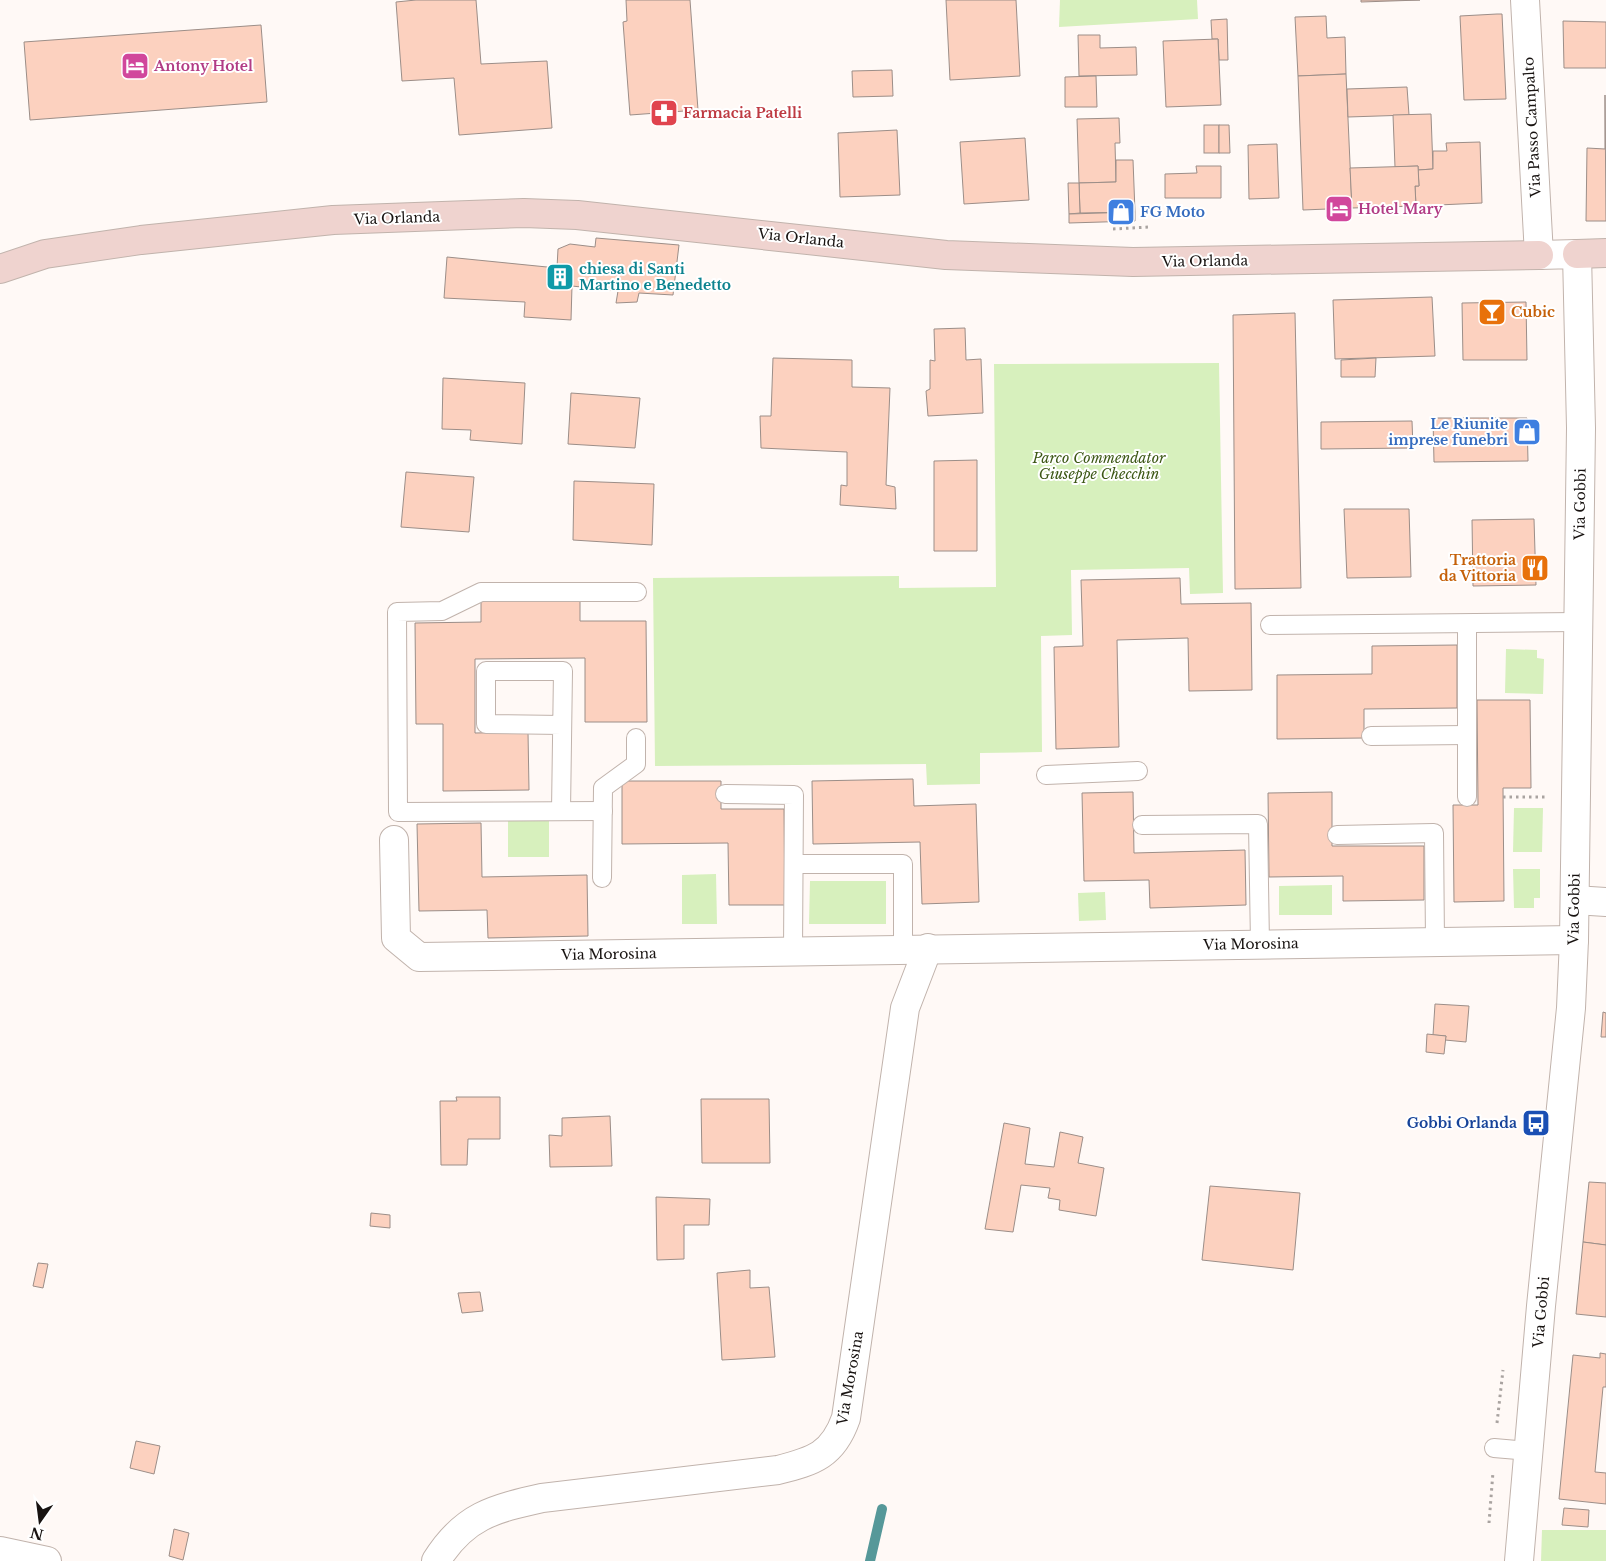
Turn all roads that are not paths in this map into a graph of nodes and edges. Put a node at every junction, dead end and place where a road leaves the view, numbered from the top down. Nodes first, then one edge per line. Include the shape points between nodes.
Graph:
1 (1525, 0) edge
2 (45, 254) junction
3 (1577, 254) junction
4 (1606, 254) edge
5 (0, 255) edge
6 (1539, 255) junction
7 (0, 269) edge
8 (637, 592) dead end
9 (1578, 622) junction
10 (1467, 624) junction
11 (1270, 625) dead end
12 (562, 725) junction
13 (1467, 735) junction
14 (1371, 736) dead end
15 (636, 738) dead end
16 (1138, 771) dead end
17 (1046, 775) dead end
18 (725, 794) dead end
19 (1467, 797) dead end
20 (562, 811) junction
21 (603, 811) junction
22 (1142, 825) dead end
23 (1338, 835) dead end
24 (394, 840) dead end
25 (794, 864) junction
26 (602, 878) dead end
27 (1575, 900) junction
28 (1606, 902) edge
29 (1574, 940) junction
30 (1435, 942) junction
31 (1260, 944) junction
32 (915, 949) junction
33 (793, 950) junction
34 (1494, 1448) dead end
35 (1528, 1451) junction
36 (0, 1551) edge
37 (47, 1561) edge
38 (436, 1561) edge
39 (1519, 1561) edge

1 - 6 street, Via Passo Campalto
2 - 5 street
2 - 6 main road, Via Orlanda via 141,240 334,220 524,213 577,215 954,255 1133,262
2 - 7 main road, Via Orlanda
3 - 4 main road, Via Orlanda
3 - 6 street, Via Orlanda
3 - 9 street, Via Gobbi via 1581,428
8 - 20 lane via 481,592 442,612 397,612 398,812
9 - 10 lane
9 - 27 street, Via Gobbi
10 - 11 lane
10 - 13 lane
12 - 12 lane via 486,724 486,670 563,671
12 - 20 lane
13 - 14 lane
13 - 19 lane
15 - 21 lane via 636,764 603,788
16 - 17 lane
18 - 25 lane via 794,795
20 - 21 lane
21 - 26 lane
22 - 31 lane via 1258,824
23 - 30 lane via 1434,833
24 - 33 street, Via Morosina via 396,938 419,957
25 - 32 lane via 903,864
25 - 33 lane
27 - 28 street
27 - 29 street, Via Gobbi
29 - 30 street, Via Morosina
29 - 35 street, Via Gobbi
30 - 31 street, Via Morosina
31 - 32 street, Via Morosina
32 - 33 street, Via Morosina
32 - 38 street, Via Morosina via 846,1418 830,1450 815,1459 778,1470 542,1498 504,1506 477,1518 455,1533
34 - 35 lane
35 - 39 street, Via Gobbi
36 - 37 street

